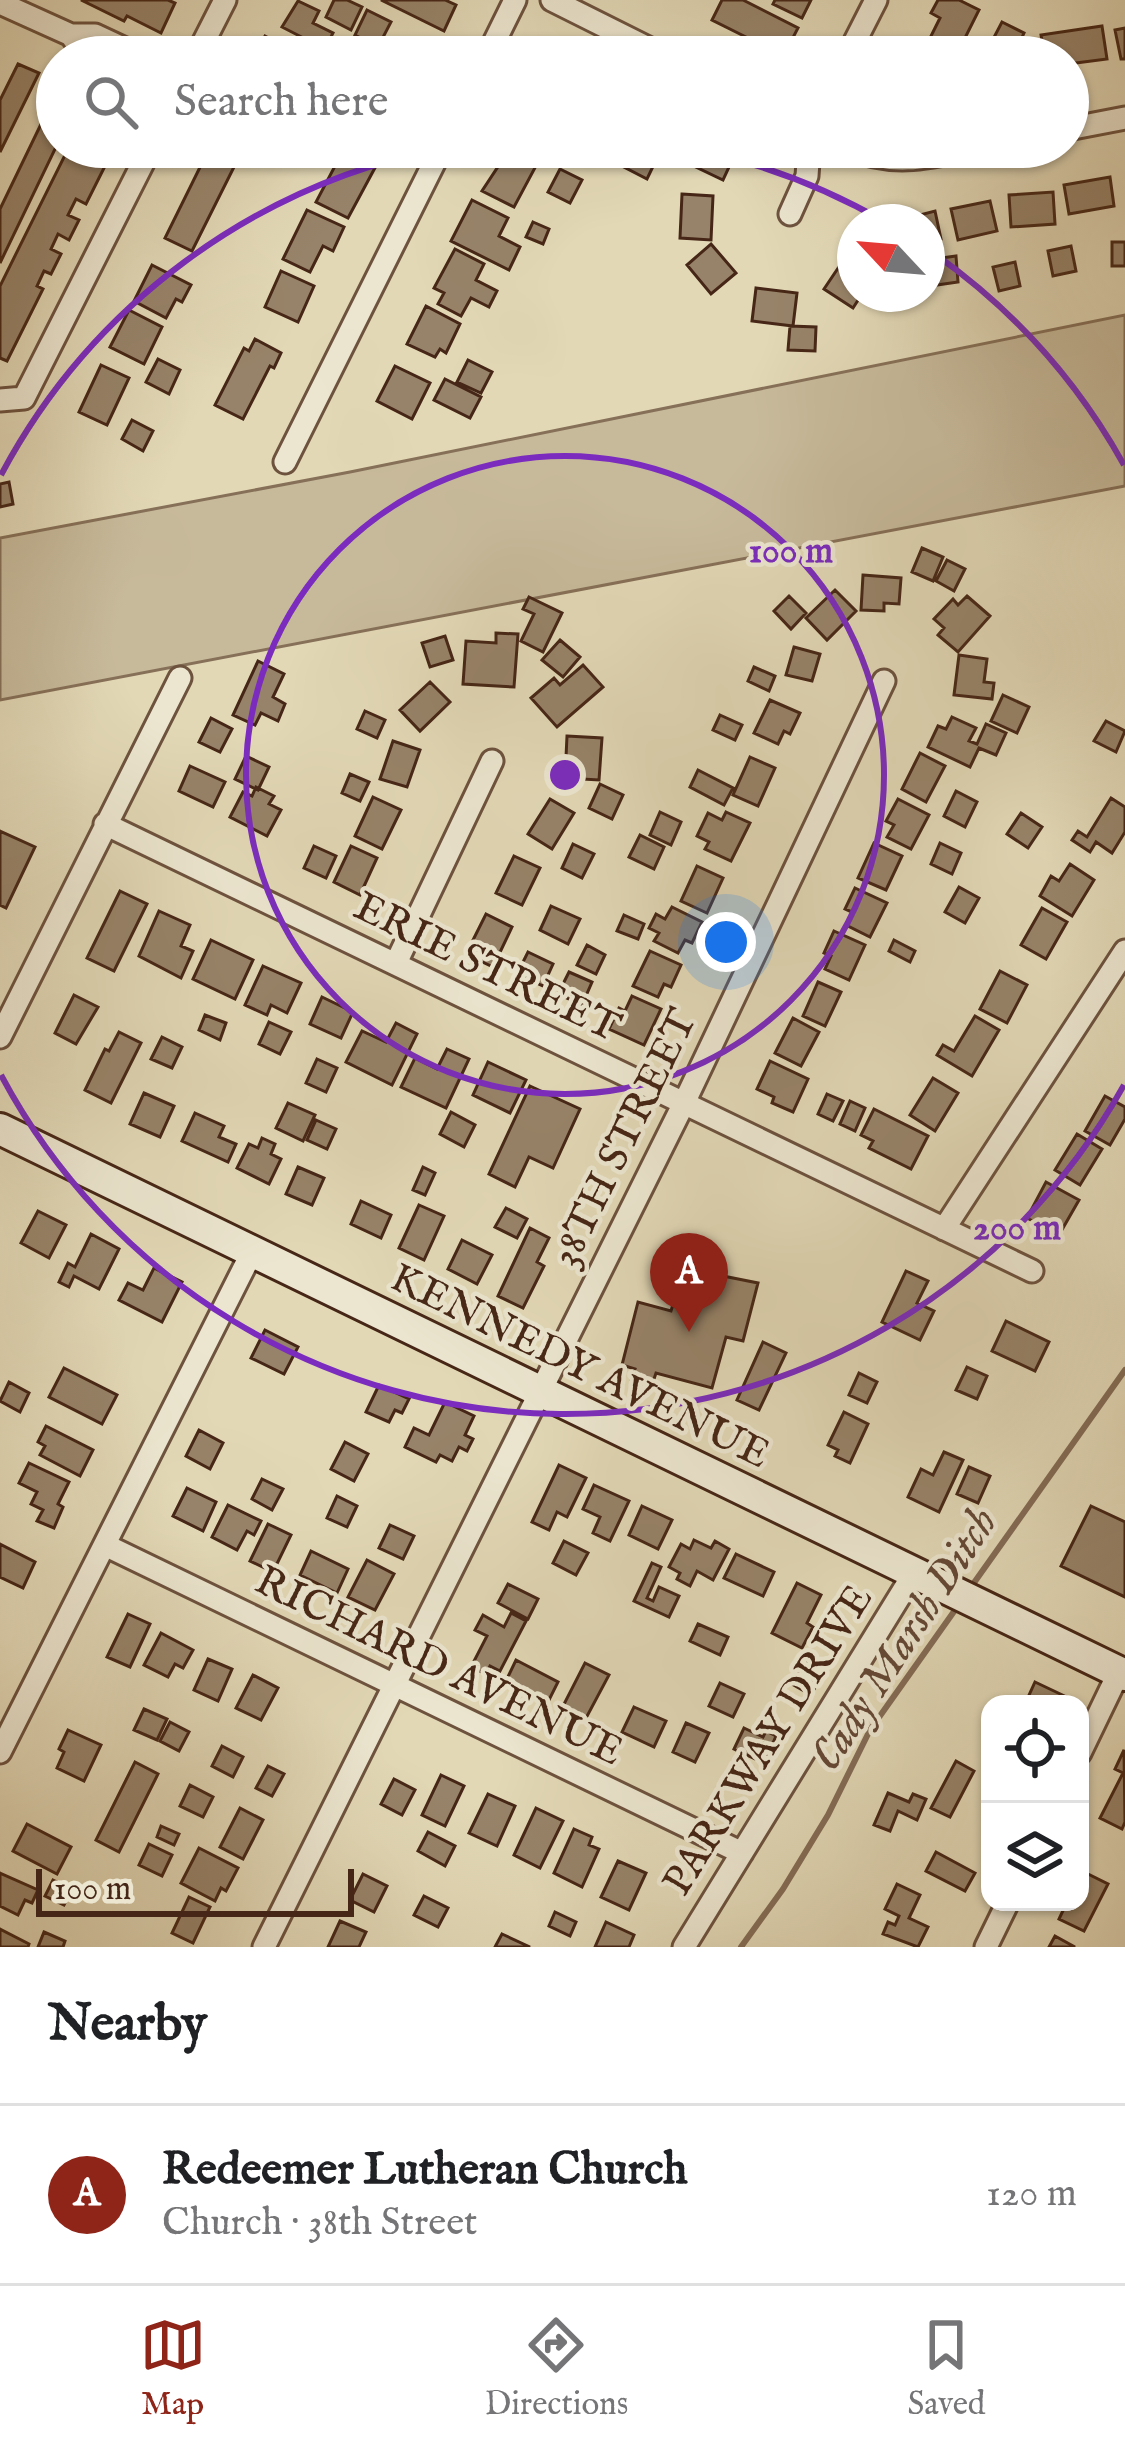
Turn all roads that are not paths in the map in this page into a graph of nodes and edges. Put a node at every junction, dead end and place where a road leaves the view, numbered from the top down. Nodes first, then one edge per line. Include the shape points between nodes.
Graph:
1 (225, 0) edge
2 (515, 0) edge
3 (552, 0) edge
4 (876, 0) edge
5 (0, 4) edge
6 (70, 35) joint
7 (97, 36) edge
8 (207, 36) edge
9 (497, 36) edge
10 (624, 36) edge
11 (858, 36) edge
12 (1125, 118) edge
13 (1089, 125) edge
14 (140, 168) edge
15 (432, 168) edge
16 (808, 168) edge
17 (790, 214) dead end
18 (0, 400) edge
19 (285, 462) dead end
20 (180, 678) dead end
21 (884, 681) dead end
22 (492, 761) dead end
23 (104, 824) junction
24 (1125, 951) edge
25 (396, 964) junction
26 (0, 1037) edge
27 (684, 1103) junction
28 (0, 1129) edge
29 (944, 1229) junction
30 (252, 1252) junction
31 (1032, 1270) dead end
32 (541, 1390) junction
33 (105, 1545) junction
34 (928, 1580) junction
35 (1122, 1673) edge
36 (394, 1686) junction
37 (1089, 1736) edge
38 (0, 1752) edge
39 (742, 1853) junction
40 (1004, 1911) edge
41 (264, 1947) edge
42 (684, 1947) edge
43 (986, 1947) edge

1 - 8 street
2 - 9 street
3 - 10 street
4 - 11 street
5 - 6 street
6 - 7 street
12 - 13 street
14 - 18 street via 24,398
15 - 19 street
16 - 17 street
20 - 23 street
21 - 27 street, 38TH STREET
22 - 25 street
23 - 25 street, ERIE STREET
23 - 26 street
24 - 29 street
25 - 27 street, ERIE STREET
27 - 29 street, ERIE STREET
27 - 32 street, 38TH STREET
28 - 30 street, KENNEDY AVENUE
29 - 31 street, ERIE STREET
30 - 32 street, KENNEDY AVENUE
30 - 33 street
32 - 34 street, KENNEDY AVENUE
32 - 36 street, 38TH STREET
33 - 36 street, RICHARD AVENUE
33 - 38 street
34 - 35 street, KENNEDY AVENUE
34 - 39 street, PARKWAY DRIVE
35 - 37 street
36 - 39 street, RICHARD AVENUE
36 - 41 street, 38TH STREET
39 - 42 street, PARKWAY DRIVE
40 - 43 street

